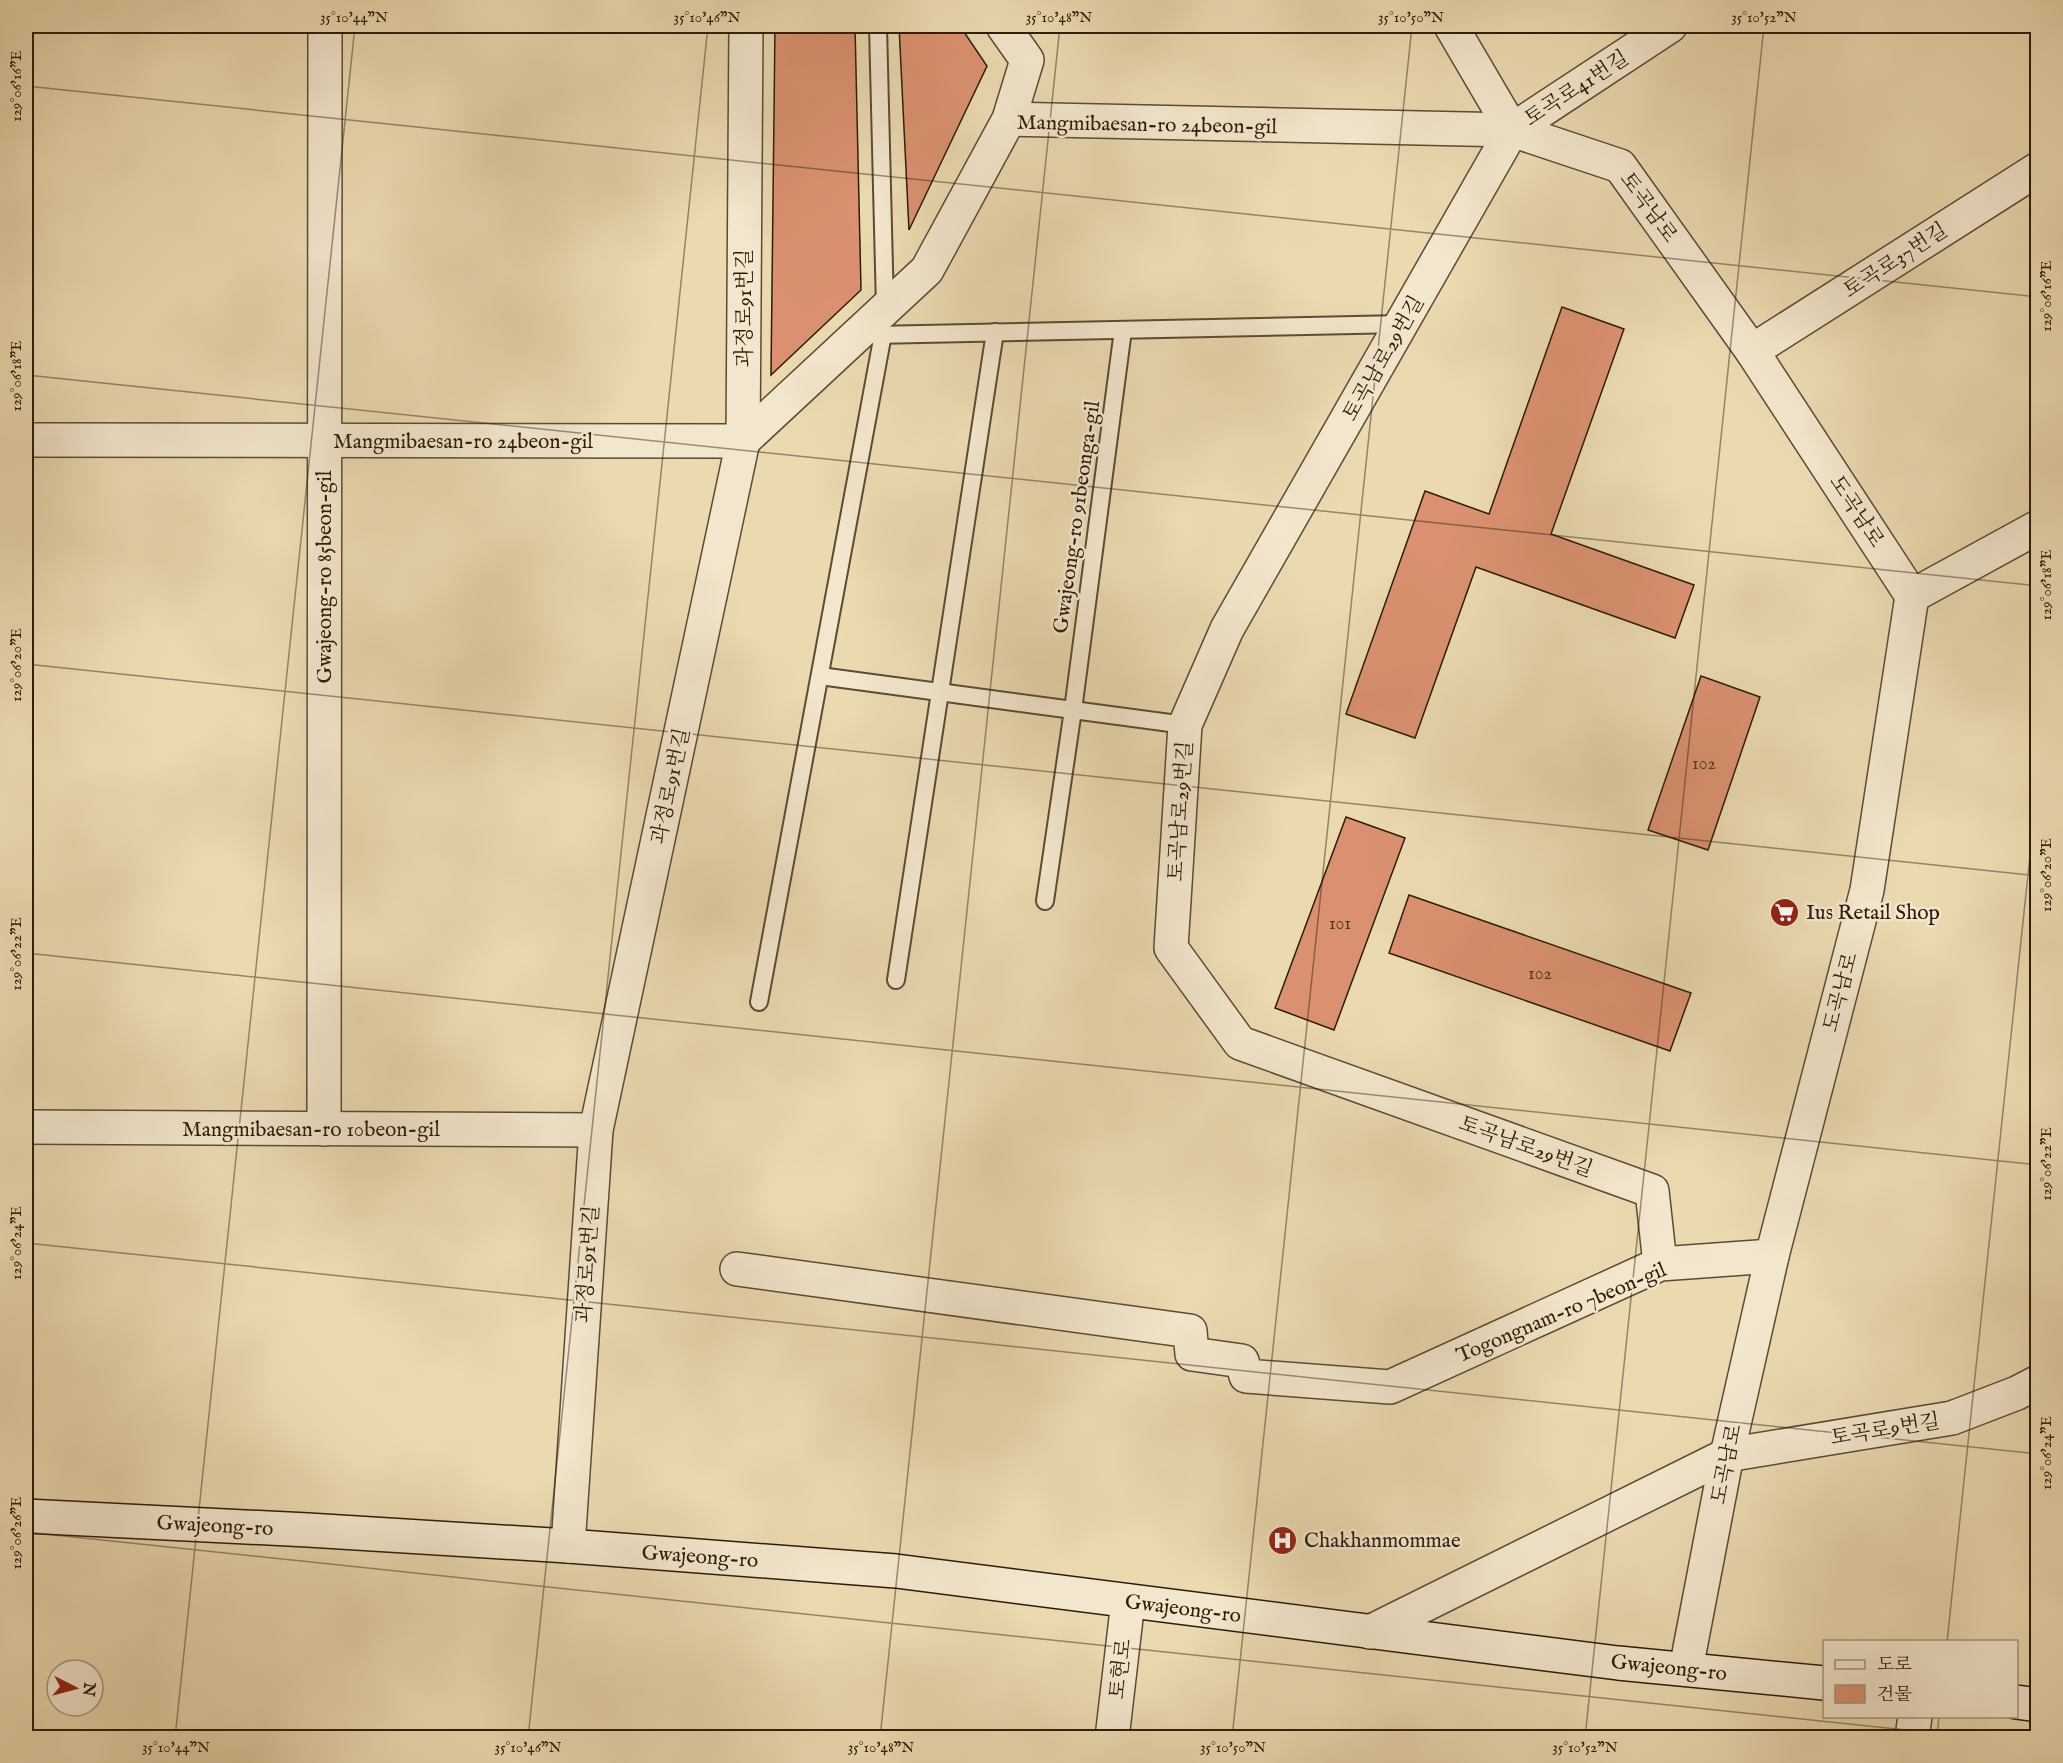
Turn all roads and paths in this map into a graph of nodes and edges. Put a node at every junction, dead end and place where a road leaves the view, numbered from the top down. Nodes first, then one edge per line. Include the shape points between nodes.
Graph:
1 (325, 26) edge
2 (746, 26) edge
3 (878, 26) edge
4 (1003, 26) edge
5 (1451, 26) edge
6 (1670, 26) edge
7 (1009, 119) junction
8 (1512, 130) junction
9 (2037, 169) edge
10 (1403, 324) junction
11 (876, 326) junction
12 (1123, 330) junction
13 (995, 332) junction
14 (1752, 351) junction
15 (26, 440) edge
16 (324, 441) junction
17 (743, 441) junction
18 (2037, 527) edge
19 (1912, 596) junction
20 (820, 676) junction
21 (940, 692) junction
22 (1073, 710) junction
23 (1185, 725) junction
24 (1045, 901) dead end
25 (896, 980) dead end
26 (759, 1002) dead end
27 (26, 1127) edge
28 (324, 1129) junction
29 (596, 1130) junction
30 (1772, 1256) junction
31 (1660, 1264) junction
32 (737, 1269) dead end
33 (2037, 1382) edge
34 (1727, 1455) junction
35 (26, 1516) edge
36 (568, 1546) junction
37 (1128, 1601) junction
38 (1370, 1632) junction
39 (1686, 1669) junction
40 (1823, 1683) edge
41 (2018, 1702) edge
42 (2037, 1705) edge
43 (1915, 1718) edge
44 (1112, 1737) edge
45 (1912, 1737) edge

1 - 16 street, Gwajeong-ro 85beon-gil
2 - 17 street, 과정로91번길
3 - 11 lane
4 - 7 street via 1027,60
5 - 8 street
6 - 8 street, 토곡로41번길
7 - 8 street, Mangmibaesan-ro 24beon-gil
7 - 11 street, Mangmibaesan-ro 24beon-gil via 927,270
8 - 10 street, 토곡남로29번길
8 - 14 street, 토곡남로 via 1620,166
9 - 14 street, 토곡로37번길
10 - 12 lane
10 - 23 street, 토곡남로29번길 via 1227,629
11 - 13 lane
11 - 17 street, Mangmibaesan-ro 24beon-gil
11 - 20 lane
12 - 13 lane
12 - 22 lane, Gwajeong-ro 91beonga-gil
13 - 21 lane
14 - 19 street, 도곡남로
15 - 16 street, Mangmibaesan-ro 24beon-gil
16 - 17 street, Mangmibaesan-ro 24beon-gil
16 - 28 street, Gwajeong-ro 85beon-gil
17 - 29 street, 과정로91번길
18 - 19 street
19 - 30 street, 도곡남로 via 1867,890
20 - 21 lane
20 - 26 lane
21 - 22 lane
21 - 25 lane
22 - 23 lane
22 - 24 lane, Gwajeong-ro 91beonga-gil
23 - 31 street, 토곡남로29번길 via 1171,948 1240,1043 1652,1191
27 - 28 street, Mangmibaesan-ro 10beon-gil
28 - 29 street, Mangmibaesan-ro 10beon-gil
29 - 36 street, 과정로91번길
30 - 31 street, Togongnam-ro 7beon-gil
30 - 34 street, 도곡남로
31 - 32 street, Togongnam-ro 7beon-gil via 1390,1387 1246,1376 1242,1361 1192,1354 1190,1331
33 - 34 street, 토곡로9번길 via 1952,1418
34 - 38 street
34 - 39 street, 도곡남로
35 - 36 street, Gwajeong-ro
36 - 37 street, Gwajeong-ro via 896,1571
37 - 38 street, Gwajeong-ro
37 - 44 street, 토현로
38 - 39 street, Gwajeong-ro
39 - 40 street, Gwajeong-ro
41 - 42 street
43 - 45 street

